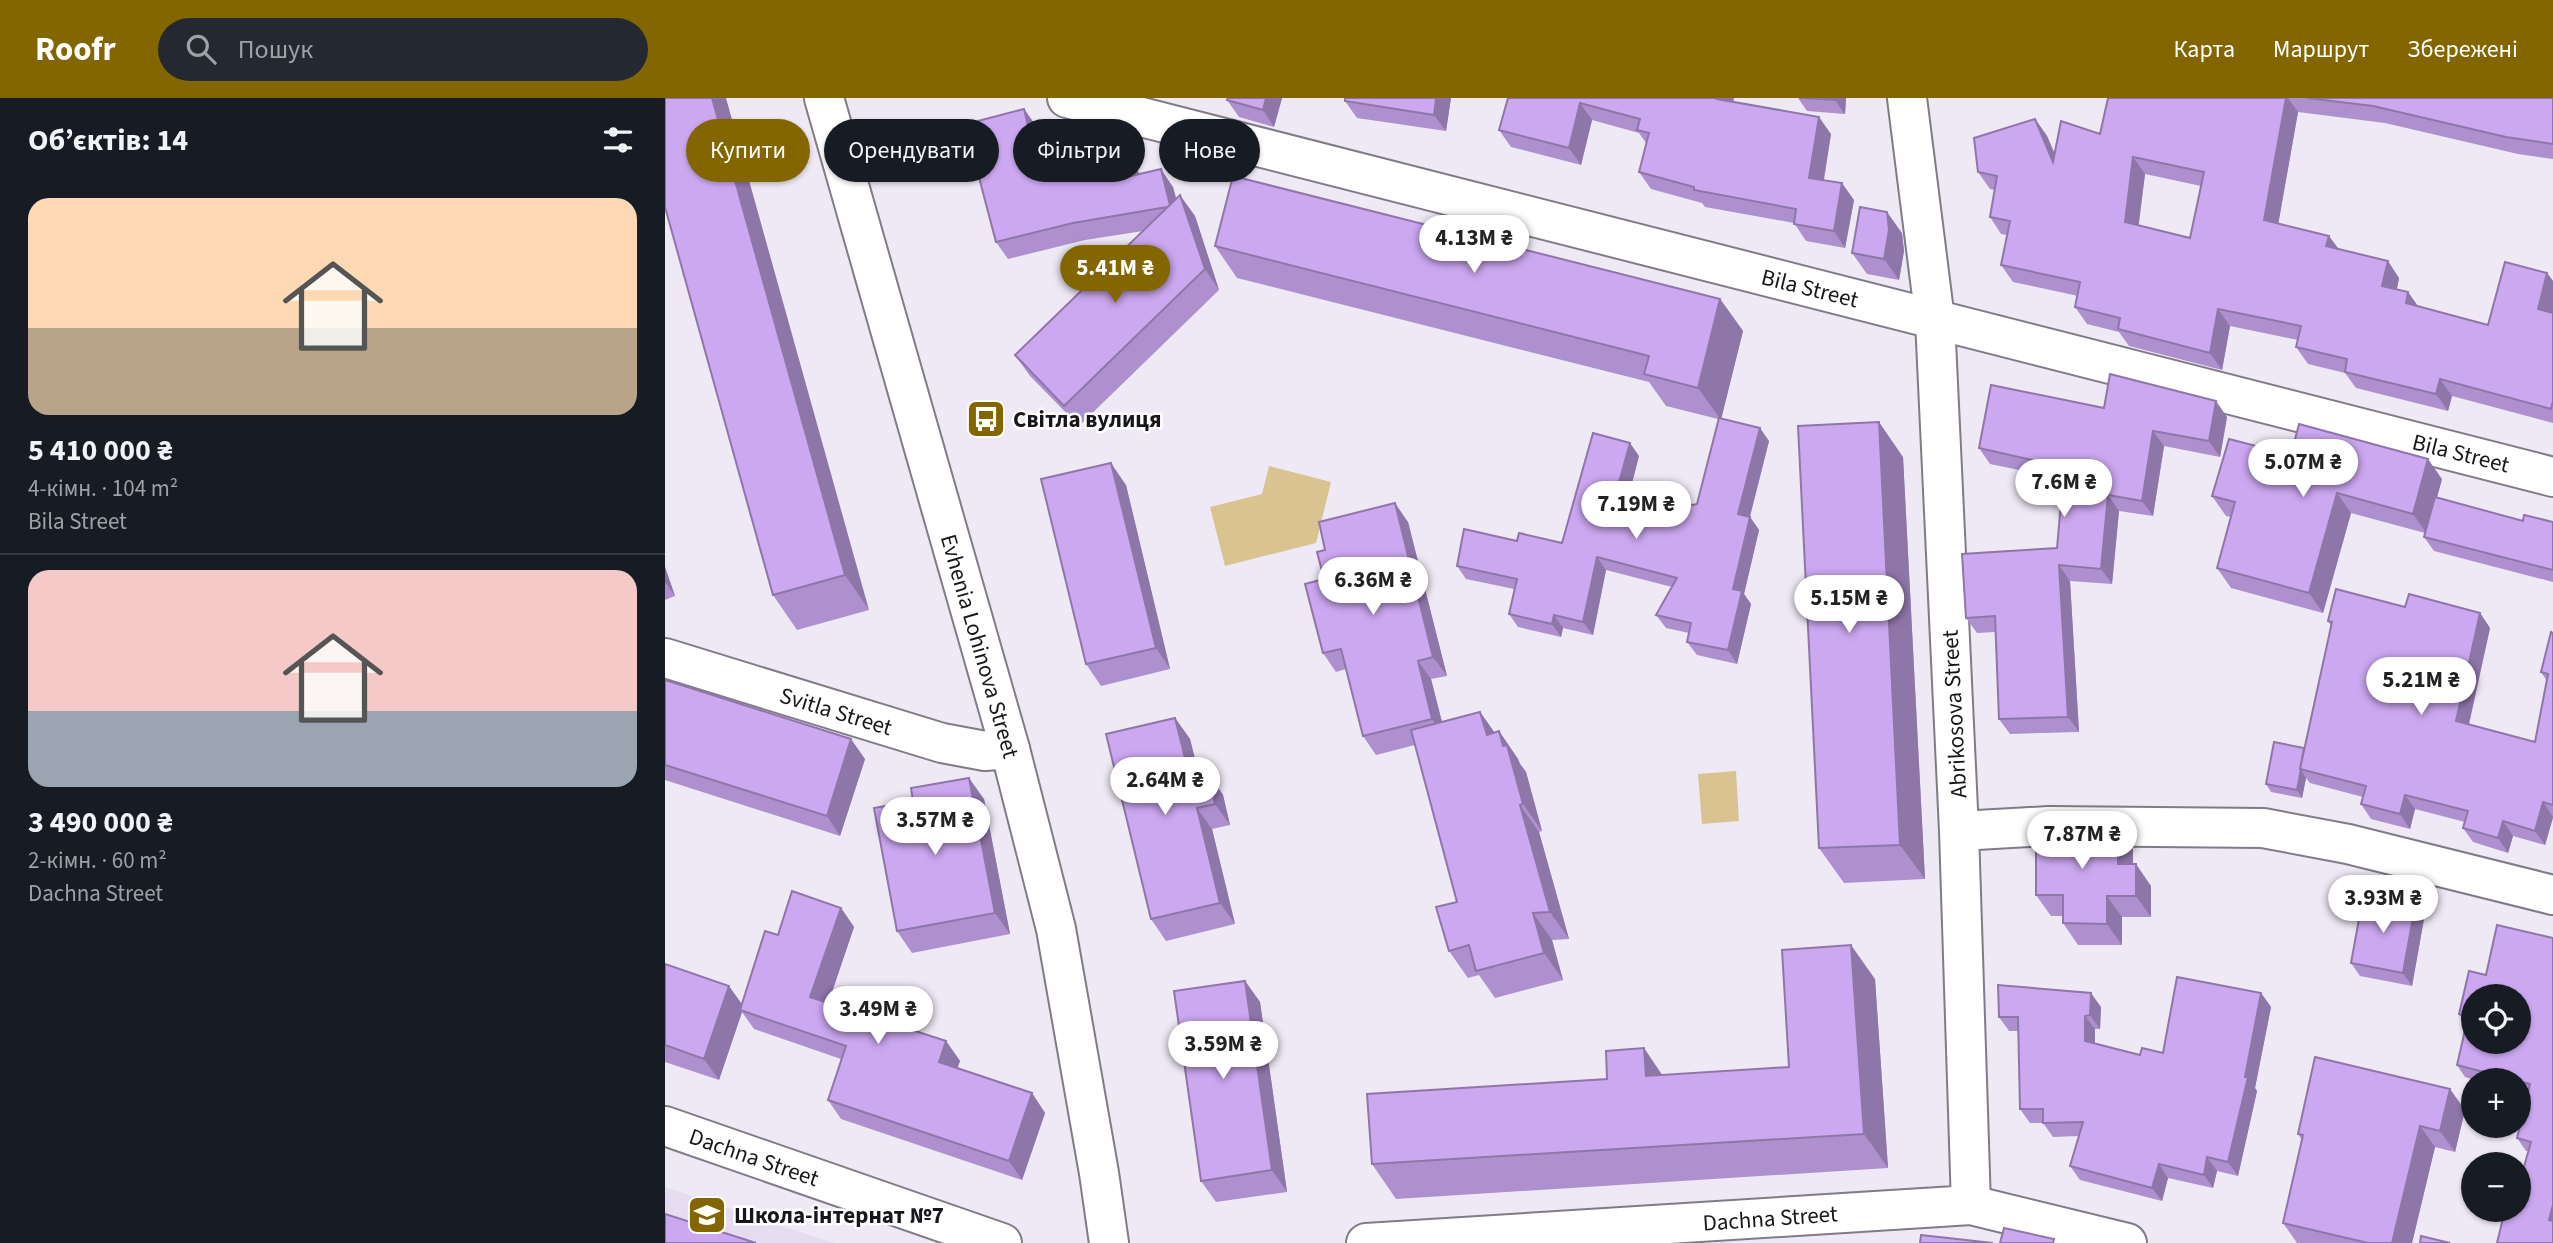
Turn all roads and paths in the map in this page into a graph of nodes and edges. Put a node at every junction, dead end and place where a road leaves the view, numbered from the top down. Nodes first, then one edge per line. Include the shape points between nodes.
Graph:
1 (824, 98) edge
2 (1066, 98) edge
3 (1907, 98) edge
4 (1935, 320) junction
5 (2553, 477) edge
6 (665, 658) edge
7 (1010, 749) junction
8 (1959, 831) junction
9 (2553, 895) edge
10 (665, 1126) edge
11 (1972, 1205) junction
12 (1002, 1243) edge
13 (1109, 1243) edge
14 (1366, 1243) edge
15 (2127, 1243) edge

1 - 7 street, Evhenia Lohinova Street
2 - 4 street, Bila Street
3 - 4 street, Abrikosova Street
4 - 5 street, Bila Street
4 - 8 street, Abrikosova Street
6 - 7 street, Svitla Street via 942,743 985,751
7 - 13 street, Evhenia Lohinova Street via 1056,929
8 - 9 street via 2049,826 2263,828 2348,844
8 - 11 street, Abrikosova Street
10 - 12 street, Dachna Street
11 - 14 street, Dachna Street
11 - 15 street, Dachna Street

